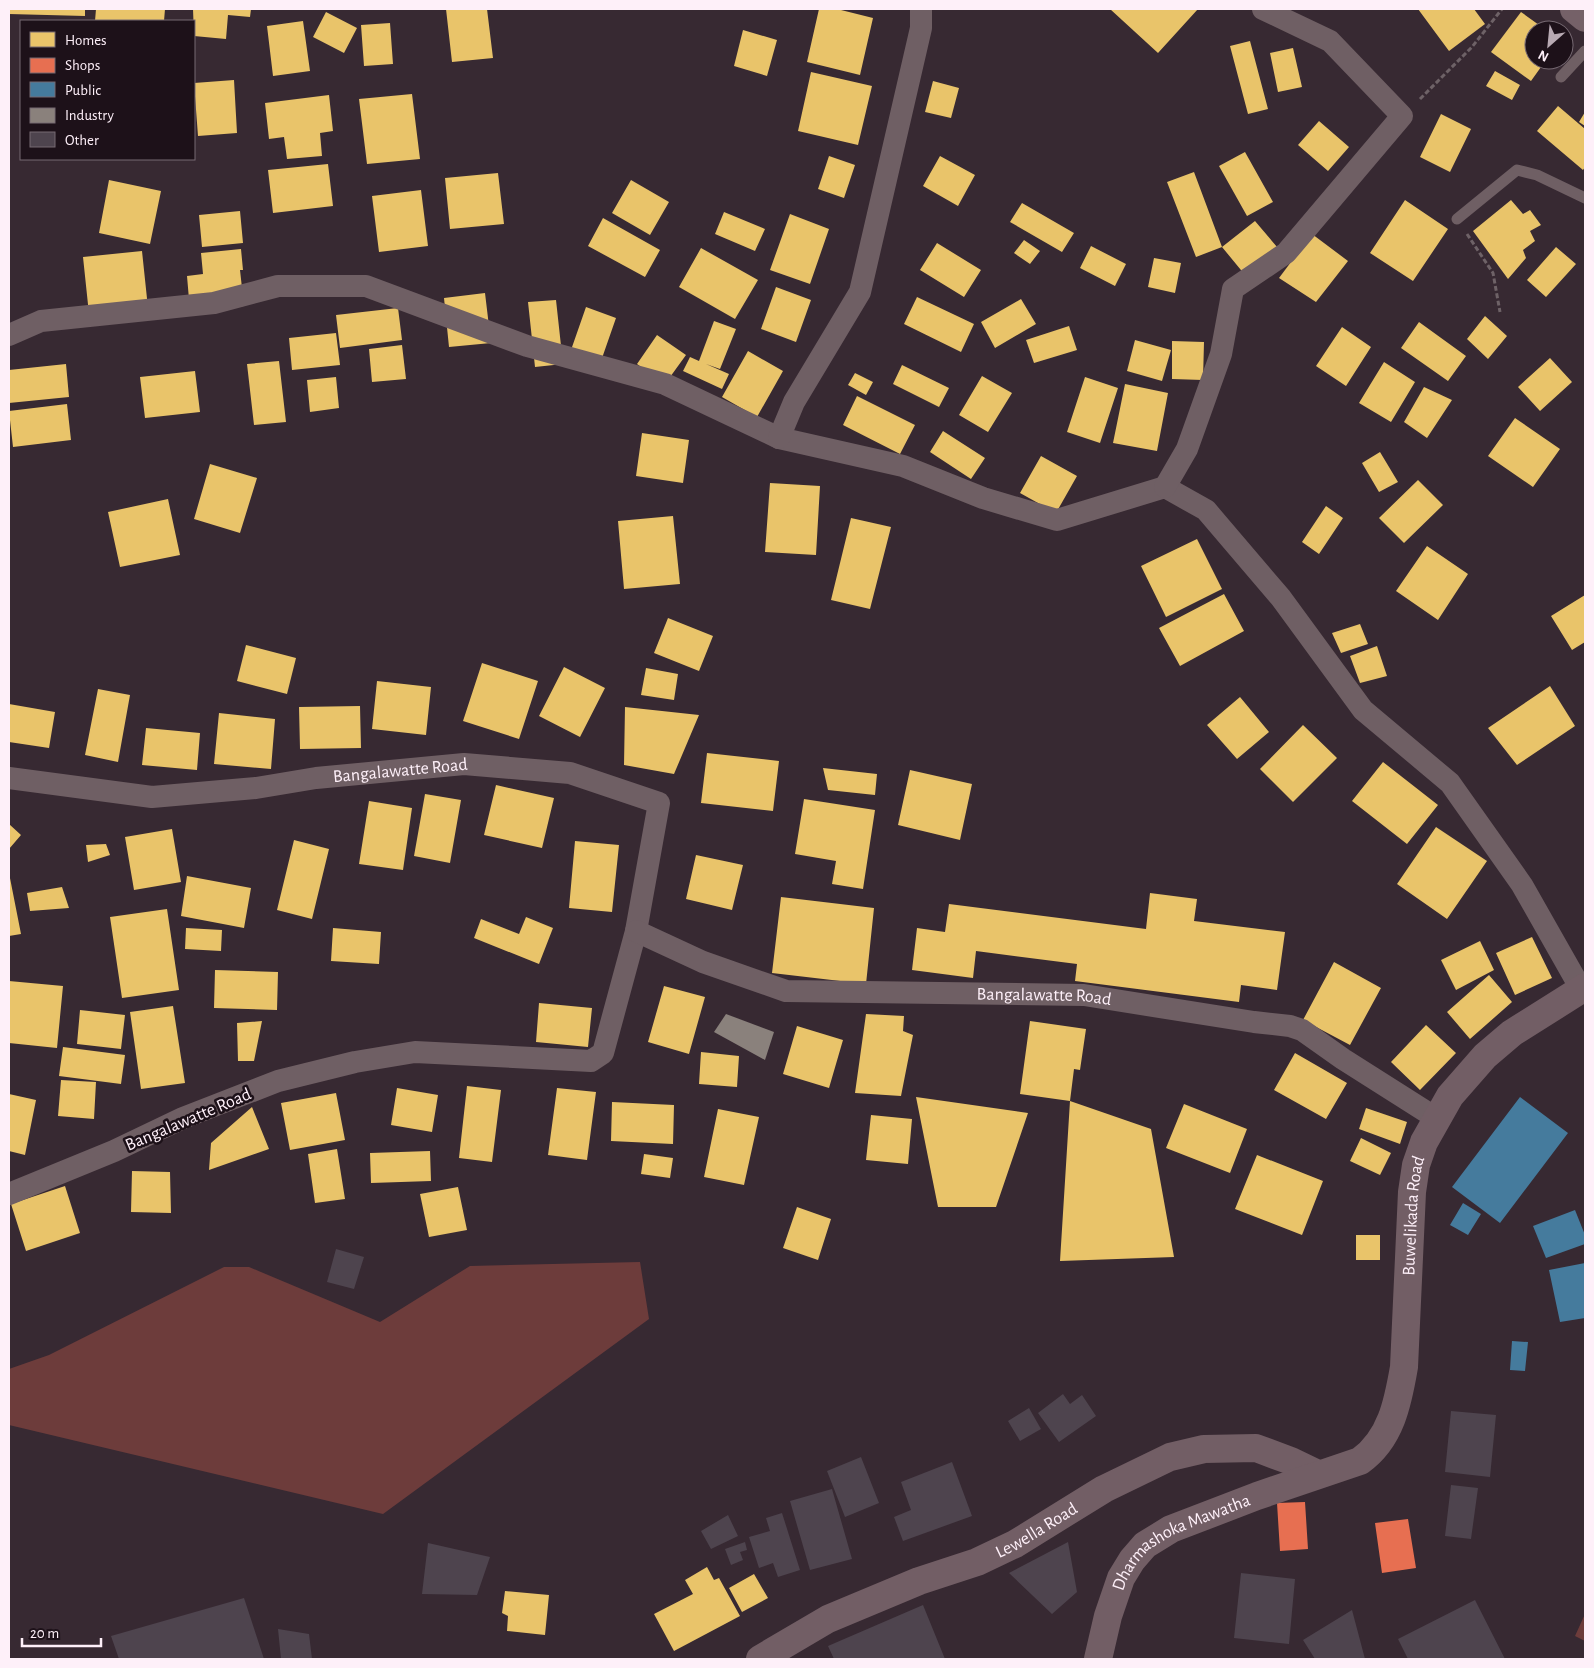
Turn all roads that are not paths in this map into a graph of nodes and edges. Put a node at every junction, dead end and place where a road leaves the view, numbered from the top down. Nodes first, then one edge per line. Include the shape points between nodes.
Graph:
1 (921, 9) edge
2 (1263, 9) edge
3 (1574, 9) edge
4 (1585, 18) edge
5 (1585, 51) edge
6 (1561, 78) dead end
7 (1585, 198) edge
8 (1457, 219) road end
9 (9, 335) edge
10 (779, 438) junction
11 (1165, 487) junction
12 (9, 778) edge
13 (636, 931) junction
14 (1583, 988) edge
15 (1436, 1118) junction
16 (9, 1194) edge
17 (1318, 1474) junction
18 (760, 1659) edge
19 (1098, 1659) edge

1 - 10 street via 921,28 860,292 794,402
2 - 11 street via 1330,41 1402,116 1286,253 1233,289 1218,362 1187,449
3 - 4 highway
5 - 6 lane
7 - 8 lane via 1537,175 1517,170
9 - 10 street via 42,321 214,303 278,286 366,286 527,346 665,384
10 - 11 street via 903,466 983,498 1057,520
11 - 14 street via 1206,510 1281,598 1363,710 1450,783 1522,885
12 - 13 street, Bangalawatte Road via 152,797 464,764 570,773 658,803
13 - 15 street, Bangalawatte Road via 703,962 786,991 1084,996 1290,1026 1302,1030
13 - 16 street, Bangalawatte Road via 603,1053 591,1061 415,1052 355,1062 278,1081 183,1118 114,1151
14 - 15 main road, Buwelikada Road via 1512,1033 1492,1050 1450,1096
15 - 17 main road, Buwelikada Road via 1416,1165 1412,1192 1404,1367 1394,1413 1371,1453 1353,1463
17 - 18 main road, Lewella Road via 1256,1448 1204,1449 1170,1457 1104,1489 1014,1544 977,1562 919,1581 828,1619
17 - 19 main road, Dharmashoka Mawatha via 1171,1529 1145,1545 1120,1578

